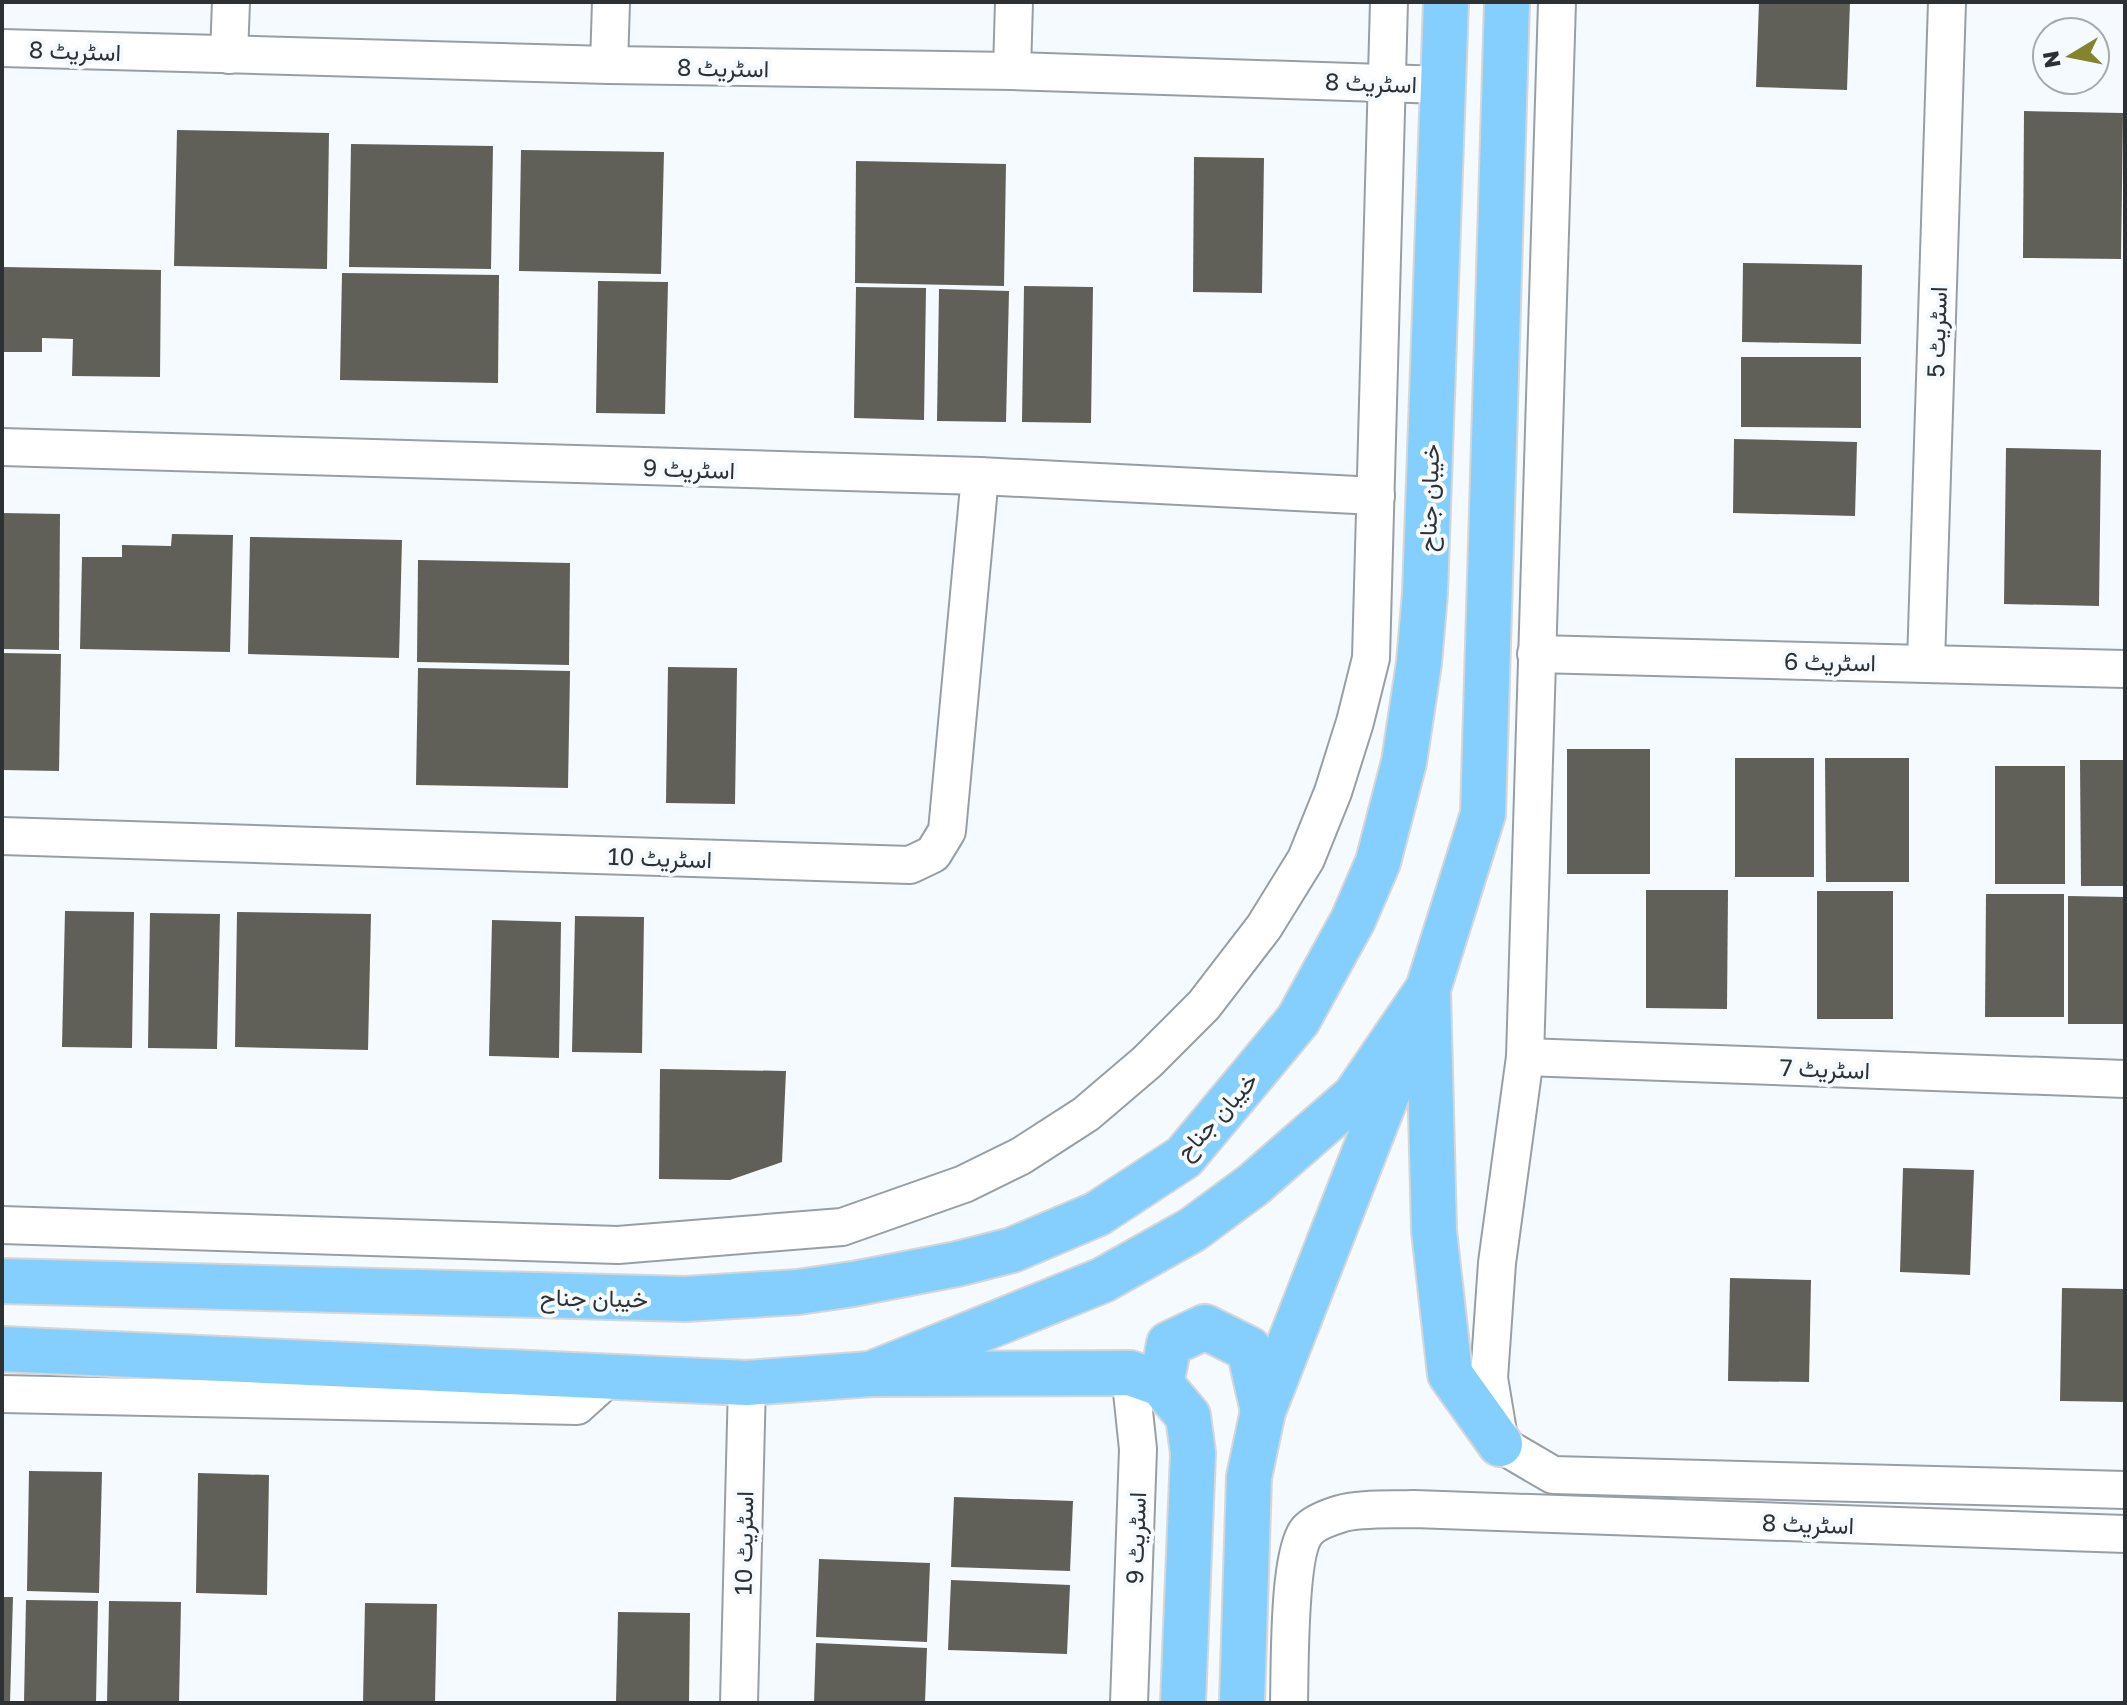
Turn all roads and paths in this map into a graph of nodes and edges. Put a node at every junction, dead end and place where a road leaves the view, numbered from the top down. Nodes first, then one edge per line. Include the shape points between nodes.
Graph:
1 (231, 2) edge
2 (611, 2) edge
3 (1014, 2) edge
4 (1389, 2) edge
5 (1446, 2) edge
6 (1507, 2) edge
7 (1557, 2) edge
8 (1947, 2) edge
9 (2, 48) edge
10 (229, 55) junction
11 (609, 65) junction
12 (1012, 71) junction
13 (1387, 82) junction
14 (1443, 85) junction
15 (2, 447) edge
16 (980, 476) junction
17 (1376, 496) junction
18 (1536, 654) junction
19 (1371, 658) junction
20 (1419, 663) junction
21 (1926, 663) junction
22 (2125, 669) edge
23 (2, 836) edge
24 (1428, 989) junction
25 (1525, 1057) junction
26 (2125, 1079) edge
27 (2, 1225) edge
28 (618, 1245) junction
29 (2, 1281) edge
30 (615, 1298) junction
31 (2, 1349) edge
32 (871, 1374) junction
33 (609, 1377) junction
34 (1145, 1379) junction
35 (747, 1383) junction
36 (2, 1394) edge
37 (1263, 1411) junction
38 (1500, 1444) junction
39 (2125, 1490) edge
40 (2125, 1534) edge
41 (739, 1703) edge
42 (1129, 1703) edge
43 (1183, 1703) edge
44 (1242, 1703) edge
45 (1289, 1703) edge

1 - 10 street
2 - 11 street
3 - 12 street
4 - 13 street
5 - 14 main road, خیبان جناح
6 - 24 main road via 1483,814
7 - 18 street
8 - 21 street, اسٹریٹ 5
9 - 10 street, اسٹریٹ 8
10 - 11 street, اسٹریٹ 8
11 - 12 street, اسٹریٹ 8
12 - 13 street, اسٹریٹ 8
13 - 14 street, اسٹریٹ 8
13 - 17 street
14 - 20 main road, خیبان جناح
15 - 16 street, اسٹریٹ 9
16 - 17 street, اسٹریٹ 9
16 - 23 street, اسٹریٹ 10 via 947,831 933,854 910,865
17 - 19 street
18 - 21 street, اسٹریٹ 6
18 - 25 street
19 - 20 street
19 - 28 street via 1333,792 1306,859 1264,927 1204,1005 1086,1114 1021,1156 964,1184 842,1227
20 - 30 main road, خیبان جناح via 1400,777 1378,862 1353,920 1298,1020 1184,1157 1097,1214 1012,1250 957,1264 798,1292
21 - 22 street, اسٹریٹ 6
24 - 32 main road via 1355,1096 1192,1230 1103,1280
24 - 37 main road
24 - 38 main road via 1434,1231 1450,1374
25 - 26 street, اسٹریٹ 7
25 - 38 street via 1497,1263 1489,1378
27 - 28 street
28 - 30 street
29 - 30 main road, خیبان جناح
31 - 33 main road
32 - 34 main road
32 - 35 main road
33 - 35 main road
33 - 36 street via 577,1406
34 - 37 main road via 1169,1344 1205,1327 1249,1349
34 - 42 street, اسٹریٹ 9
34 - 43 main road via 1188,1416 1193,1453
35 - 41 street, اسٹریٹ 10
37 - 44 main road via 1249,1477
38 - 39 street via 1553,1475
40 - 45 street, اسٹریٹ 8 via 1414,1509 1343,1513 1306,1532 1299,1552 1293,1578

